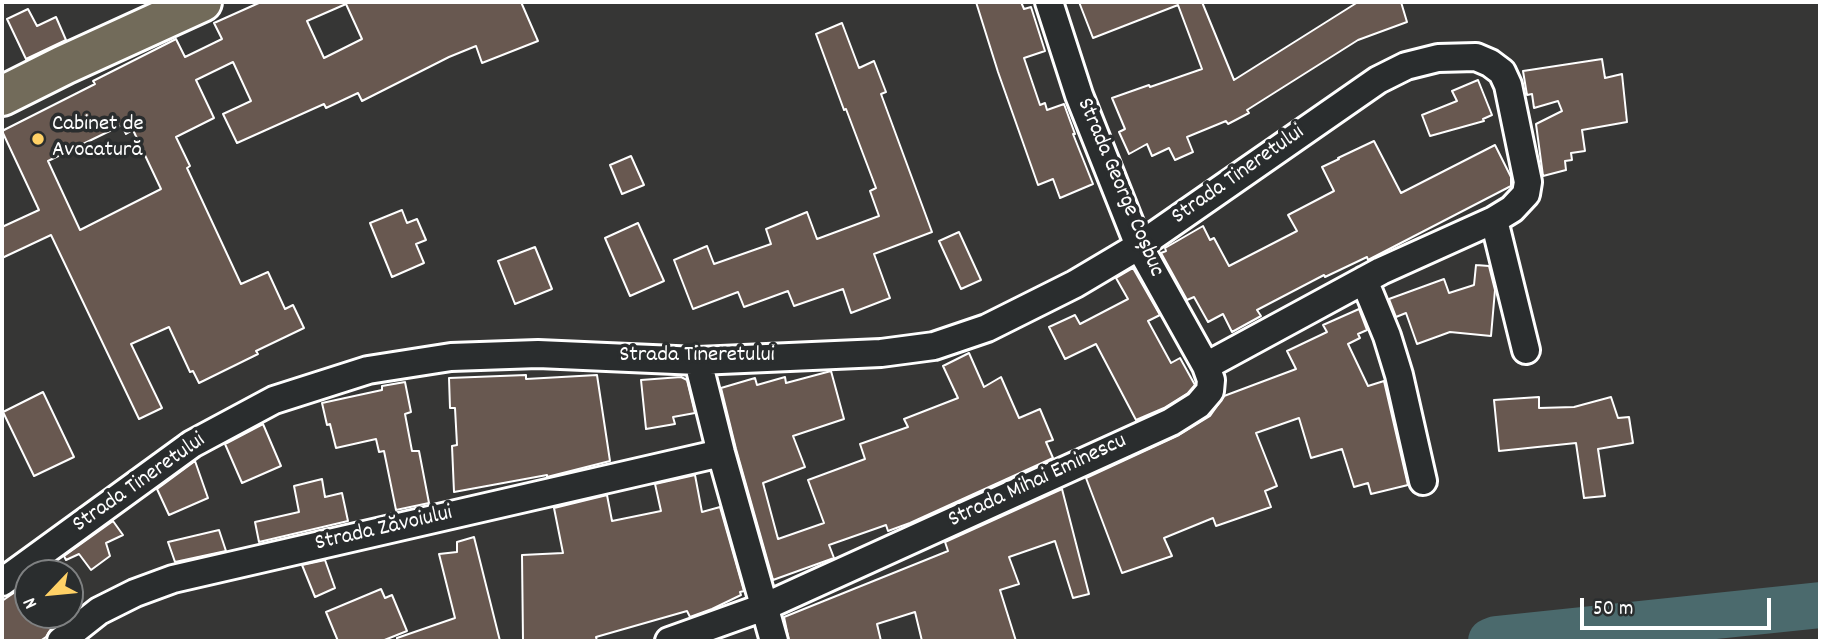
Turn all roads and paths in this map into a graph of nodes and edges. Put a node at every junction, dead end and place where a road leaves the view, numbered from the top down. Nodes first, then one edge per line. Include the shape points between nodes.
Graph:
1 (202, 2) edge
2 (1049, 2) edge
3 (2, 96) edge
4 (1494, 220) junction
5 (1139, 246) junction
6 (1364, 280) junction
7 (1526, 350) dead end
8 (698, 361) junction
9 (1206, 366) junction
10 (721, 453) junction
11 (1423, 481) dead end
12 (2, 582) edge
13 (764, 607) junction
14 (61, 641) edge
15 (670, 641) edge
16 (774, 641) edge

1 - 3 main road
2 - 5 street, Strada George Coșbuc via 1079,95
4 - 5 street, Strada Tineretului via 1526,194 1528,182 1508,85 1502,72 1476,57 1438,58 1406,66 1378,80
4 - 6 street
4 - 7 street
5 - 8 street, Strada Tineretului via 987,328 934,346 881,353
5 - 9 street, Strada George Coșbuc
6 - 9 street
6 - 11 street via 1399,375
8 - 10 street
8 - 12 street, Strada Tineretului via 538,354 451,357 361,372 274,400 192,444
9 - 13 street, Strada Mihai Eminescu via 1210,391 1171,422
10 - 13 street
10 - 14 street, Strada Zăvoiului via 173,579 99,611
13 - 15 street, Strada Mihai Eminescu
13 - 16 street

